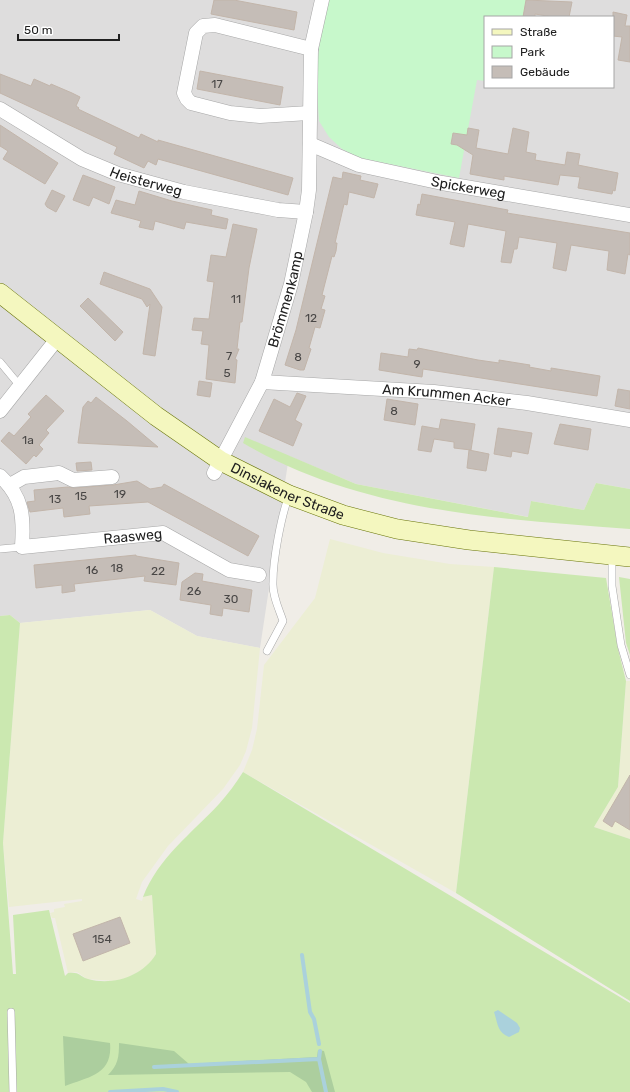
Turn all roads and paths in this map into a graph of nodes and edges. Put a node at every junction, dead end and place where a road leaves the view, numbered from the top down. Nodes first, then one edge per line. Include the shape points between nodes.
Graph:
1 (322, 0) edge
2 (311, 49) junction
3 (0, 109) edge
4 (309, 113) junction
5 (310, 144) junction
6 (306, 212) junction
7 (630, 215) edge
8 (0, 293) edge
9 (57, 339) junction
10 (0, 362) edge
11 (262, 382) junction
12 (20, 386) junction
13 (0, 411) edge
14 (630, 420) edge
15 (218, 467) junction
16 (0, 476) edge
17 (112, 477) dead end
18 (10, 485) junction
19 (290, 495) junction
20 (22, 547) junction
21 (0, 549) edge
22 (621, 556) edge
23 (259, 575) dead end
24 (266, 650) dead end
25 (630, 675) edge
26 (11, 1012) dead end
27 (13, 1092) edge

1 - 2 street, Brömmenkamp
2 - 4 street, Brömmenkamp
2 - 4 street via 215,25 203,26 196,33 184,93 191,103 230,113 260,116
3 - 6 street, Heisterweg via 82,159 118,174 184,192 278,210
4 - 5 street, Brömmenkamp
5 - 6 street, Brömmenkamp
5 - 7 street, Spickerweg via 359,165 442,183
6 - 11 street, Brömmenkamp via 291,284
8 - 9 main road, Dinslakener Straße
9 - 12 street
9 - 15 main road, Dinslakener Straße
10 - 12 lane
11 - 14 street, Am Krummen Acker via 434,392 527,403
11 - 15 street, Brömmenkamp
12 - 13 street
15 - 19 main road, Dinslakener Straße via 252,478
16 - 18 street
17 - 18 street via 72,480 59,473 24,477
18 - 20 street via 22,510
19 - 22 main road, Dinslakener Straße via 344,515 397,529 469,540
19 - 24 lane via 284,510 272,583 283,621
20 - 21 lane
20 - 23 street, Raasweg via 164,533 229,570
22 - 25 lane via 612,586 621,645
26 - 27 lane

